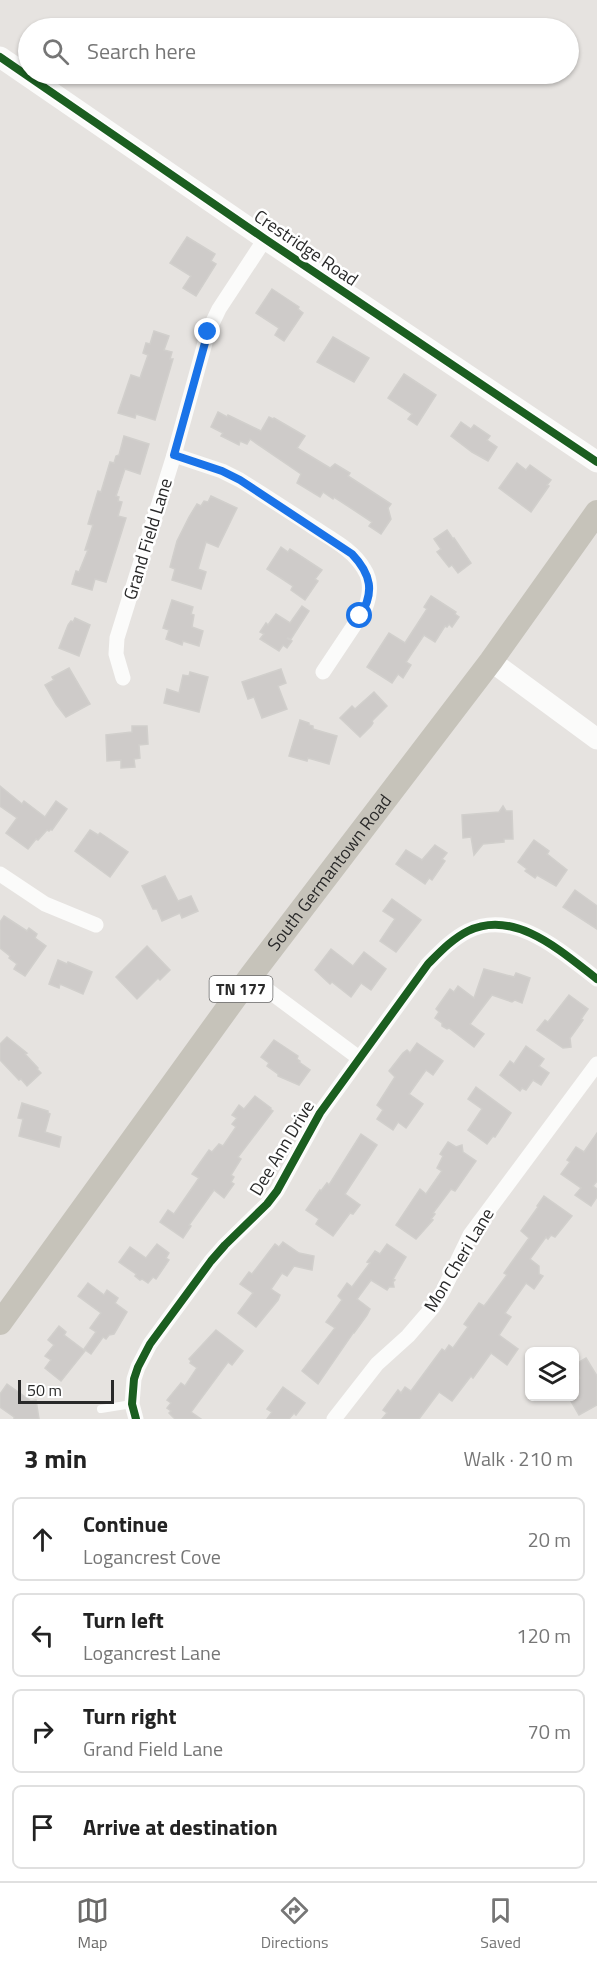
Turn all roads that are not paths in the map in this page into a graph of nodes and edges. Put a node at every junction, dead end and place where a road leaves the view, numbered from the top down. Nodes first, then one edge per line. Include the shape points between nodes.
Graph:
1 (0, 57) edge
2 (18, 69) edge
3 (39, 84) edge
4 (265, 239) junction
5 (174, 455) junction
6 (597, 462) edge
7 (597, 512) edge
8 (491, 661) junction
9 (323, 672) dead end
10 (123, 678) dead end
11 (597, 739) edge
12 (0, 874) edge
13 (96, 925) dead end
14 (250, 977) junction
15 (597, 979) edge
16 (359, 1058) junction
17 (597, 1064) edge
18 (0, 1323) edge
19 (132, 1404) junction
20 (101, 1409) dead end
21 (136, 1419) edge
22 (334, 1419) edge

1 - 2 street, Crestridge Road
3 - 4 street, Crestridge Road
4 - 5 street, Grand Field Lane via 212,324
4 - 6 street, Crestridge Road
5 - 9 street via 240,480 352,554 365,569 369,593 364,609
5 - 10 street, Grand Field Lane via 117,638 116,654
7 - 8 main road, South Germantown Road / TN 177
8 - 11 street
8 - 14 main road, South Germantown Road / TN 177
12 - 13 street via 45,904
14 - 16 street
14 - 18 main road, South Germantown Road / TN 177
15 - 16 street, Dee Ann Drive via 541,938 523,930 484,926 468,931 428,964
16 - 19 street, Dee Ann Drive via 311,1128 277,1191 211,1261 150,1344 134,1379
17 - 22 street, Mon Cheri Lane via 470,1235 433,1307 376,1364
19 - 20 lane
19 - 21 street

